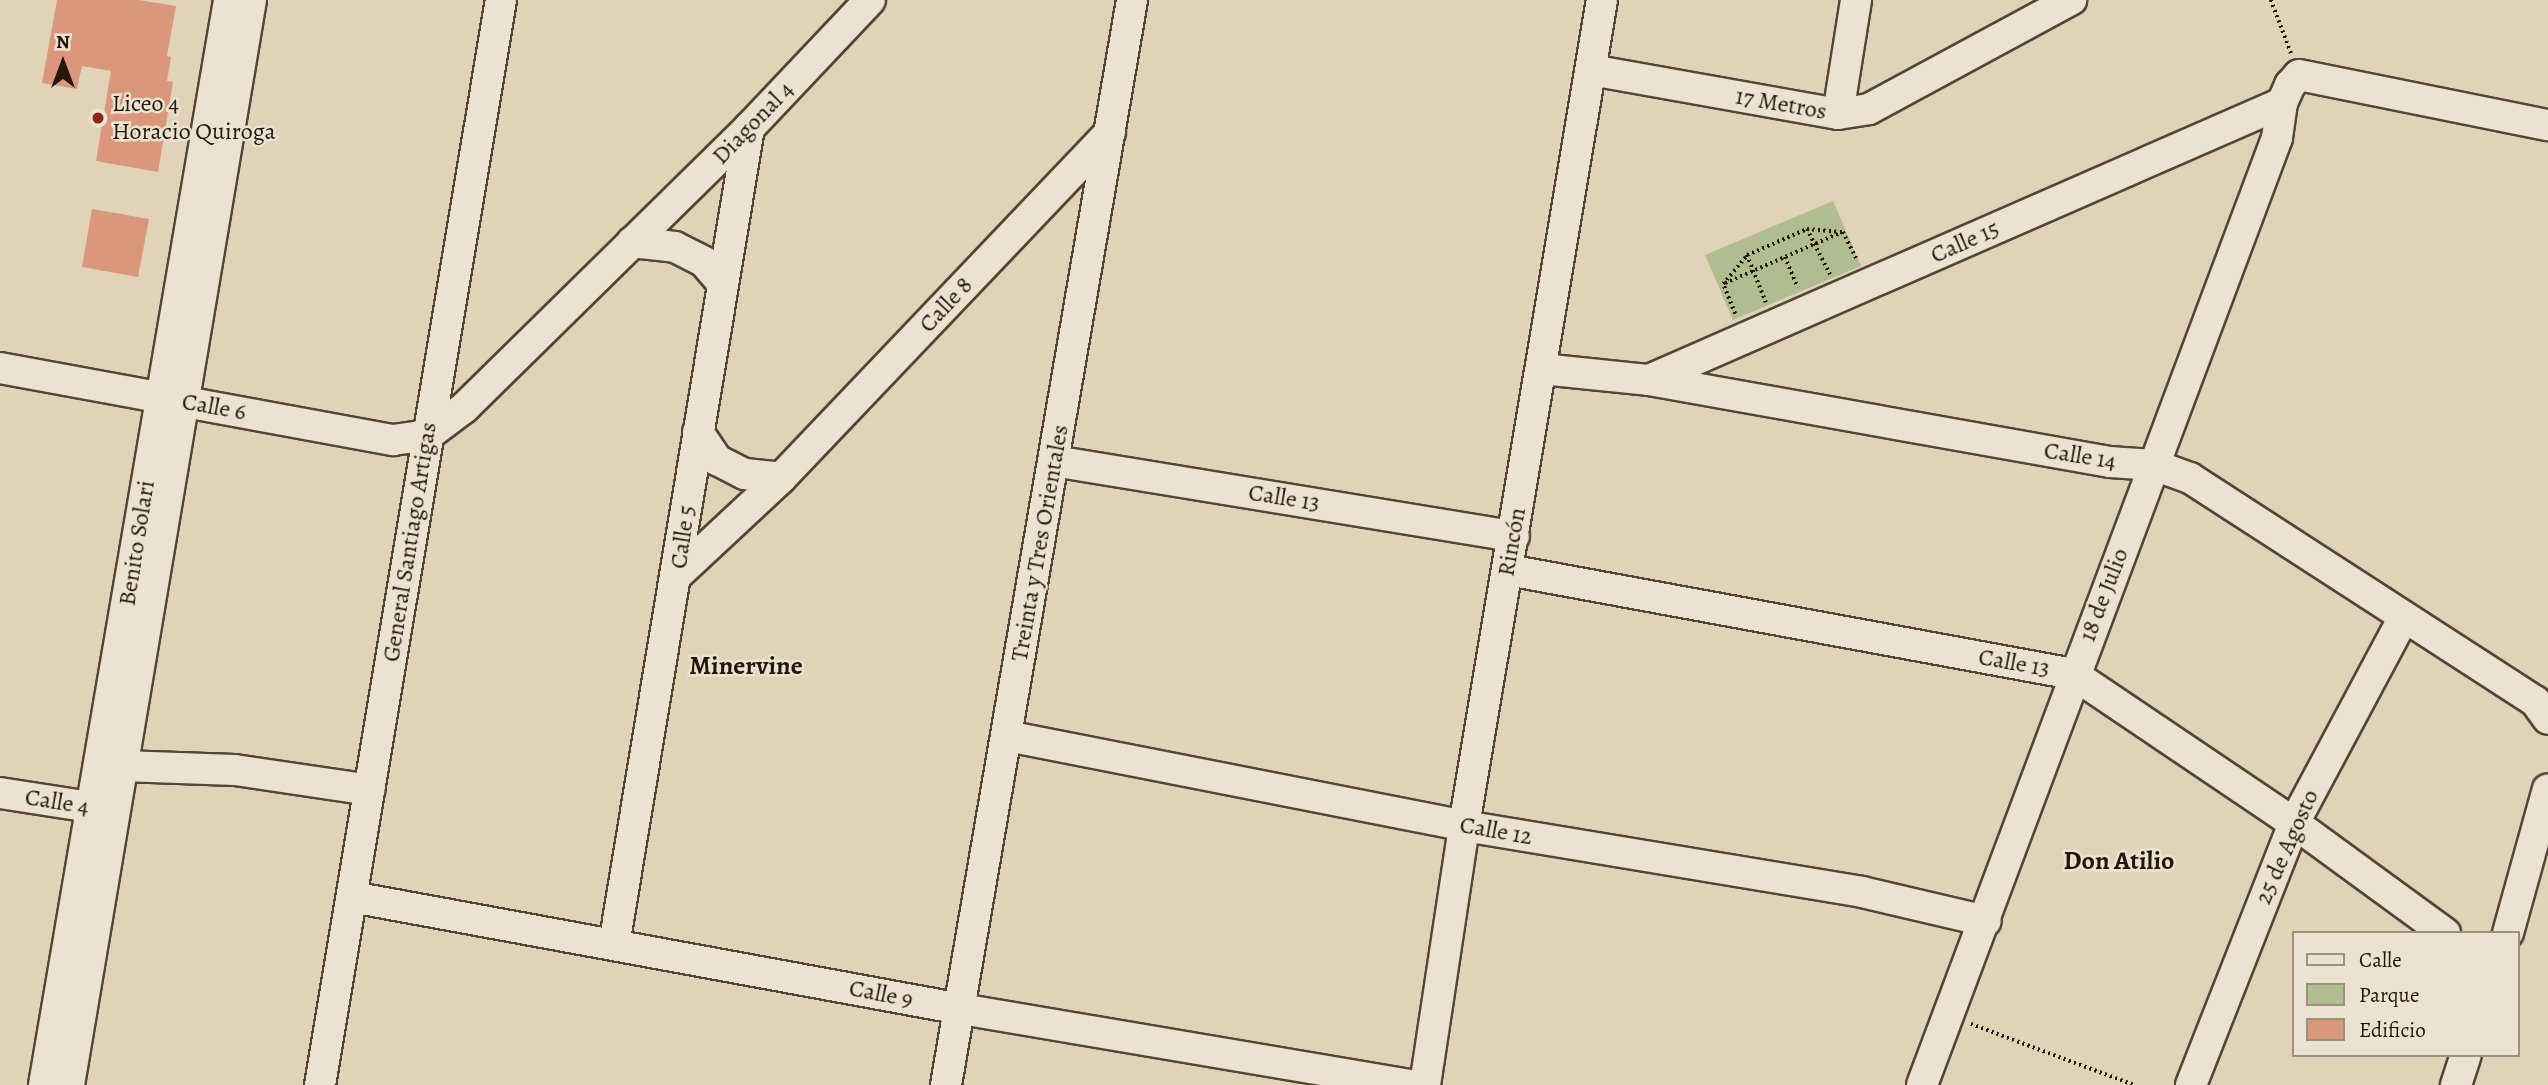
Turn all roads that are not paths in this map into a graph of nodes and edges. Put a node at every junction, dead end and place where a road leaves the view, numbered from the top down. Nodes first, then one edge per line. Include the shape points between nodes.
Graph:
1 (229, 0) edge
2 (251, 0) edge
3 (501, 0) edge
4 (870, 0) edge
5 (1132, 0) edge
6 (1602, 0) edge
7 (1856, 0) edge
8 (2071, 0) edge
9 (1591, 70) junction
10 (2282, 103) junction
11 (1838, 114) junction
12 (2548, 125) edge
13 (749, 128) junction
14 (1110, 132) junction
15 (632, 242) junction
16 (723, 285) junction
17 (0, 368) edge
18 (1542, 369) junction
19 (1649, 380) junction
20 (173, 399) junction
21 (698, 432) junction
22 (428, 435) junction
23 (1054, 461) junction
24 (2154, 465) junction
25 (782, 478) junction
26 (1514, 536) junction
27 (1508, 570) junction
28 (677, 575) junction
29 (2403, 619) junction
30 (2073, 674) junction
31 (2548, 719) edge
32 (1007, 736) junction
33 (122, 766) junction
34 (2548, 789) edge
35 (370, 790) junction
36 (0, 793) edge
37 (104, 809) junction
38 (2294, 822) junction
39 (1464, 826) junction
40 (352, 897) junction
41 (1986, 921) junction
42 (2442, 931) edge
43 (2509, 931) edge
44 (614, 944) junction
45 (961, 1009) junction
46 (2465, 1057) edge
47 (44, 1085) edge
48 (69, 1085) edge
49 (320, 1085) edge
50 (946, 1085) edge
51 (1412, 1085) edge
52 (1425, 1085) edge
53 (1922, 1085) edge
54 (2191, 1085) edge
55 (2455, 1085) edge

1 - 20 street, Benito Solari
2 - 20 street, Benito Solari
3 - 22 street, General Santiago Artigas
4 - 13 street, Diagonal 4
5 - 14 street, Treinta y Tres Orientales
6 - 9 street, Rincón
7 - 11 street
8 - 11 street, 17 Metros via 1869,110
9 - 11 street, 17 Metros
9 - 18 street, Rincón
10 - 12 street via 2300,75
10 - 19 street, Calle 15
10 - 24 street, 18 de Julio via 2277,138
13 - 15 street, Diagonal 4
13 - 16 street, Calle 5
14 - 23 street, Treinta y Tres Orientales
14 - 25 street, Calle 8
15 - 16 street via 675,247 704,262
15 - 22 street, Diagonal 4 via 464,408
16 - 21 street, Calle 5
17 - 20 street, Calle 6
18 - 19 street, Calle 14
18 - 26 street, Rincón
19 - 24 street, Calle 14 via 2110,462
20 - 22 street, Calle 6 via 393,440
20 - 33 street, Benito Solari
20 - 37 street, Benito Solari
21 - 25 street via 717,460 745,474
21 - 28 street, Calle 5
22 - 35 street, General Santiago Artigas
23 - 26 street, Calle 13
23 - 32 street, Treinta y Tres Orientales
24 - 29 street, Calle 14 via 2190,478
24 - 30 street, 18 de Julio
25 - 28 street, Calle 8
26 - 27 street, Rincón
27 - 30 street, Calle 13
27 - 39 street, Rincón
28 - 44 street, Calle 5
29 - 31 street, Calle 14 via 2535,701
29 - 38 street, 25 de Agosto
30 - 38 street, Calle 13
30 - 41 street, 18 de Julio
32 - 39 street, Calle 12
32 - 45 street, Treinta y Tres Orientales
33 - 35 street via 235,770
33 - 37 street, Benito Solari
34 - 43 street
35 - 40 street, General Santiago Artigas
36 - 37 street, Calle 4
37 - 47 street, Benito Solari
37 - 48 street, Benito Solari
38 - 42 street, Calle 13
38 - 54 street, 25 de Agosto
39 - 41 street, Calle 12 via 1862,891
39 - 52 street, Rincón
40 - 44 street, Calle 9
40 - 49 street, General Santiago Artigas
41 - 53 street, 18 de Julio
44 - 45 street, Calle 9
45 - 50 street, Treinta y Tres Orientales
45 - 51 street, Calle 9
46 - 55 street

